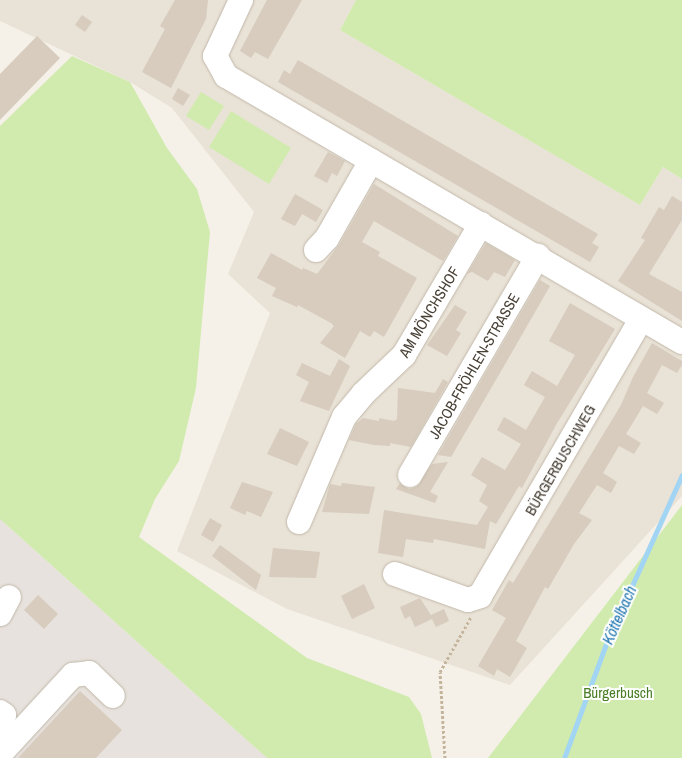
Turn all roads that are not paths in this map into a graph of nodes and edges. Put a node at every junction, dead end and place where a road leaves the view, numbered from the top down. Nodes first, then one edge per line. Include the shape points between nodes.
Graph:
1 (241, 0) edge
2 (371, 161) junction
3 (481, 224) junction
4 (316, 250) dead end
5 (538, 256) junction
6 (641, 319) junction
7 (682, 342) edge
8 (410, 475) dead end
9 (299, 522) dead end
10 (395, 574) dead end
11 (114, 696) dead end
12 (0, 712) edge
13 (0, 731) edge
14 (0, 754) edge

1 - 2 street via 217,47 215,56 220,70 236,83
2 - 3 street
2 - 4 street via 327,238
3 - 5 street
3 - 9 street, AM MÖNCHSHOF via 404,355 344,417
5 - 6 street
5 - 8 street, JACOB-FRÖHLEN-STRASSE
6 - 7 street
6 - 10 street, BÜRGERBUSCHWEG via 484,592 468,600
11 - 14 street via 89,673 73,675
12 - 13 street via 4,715

